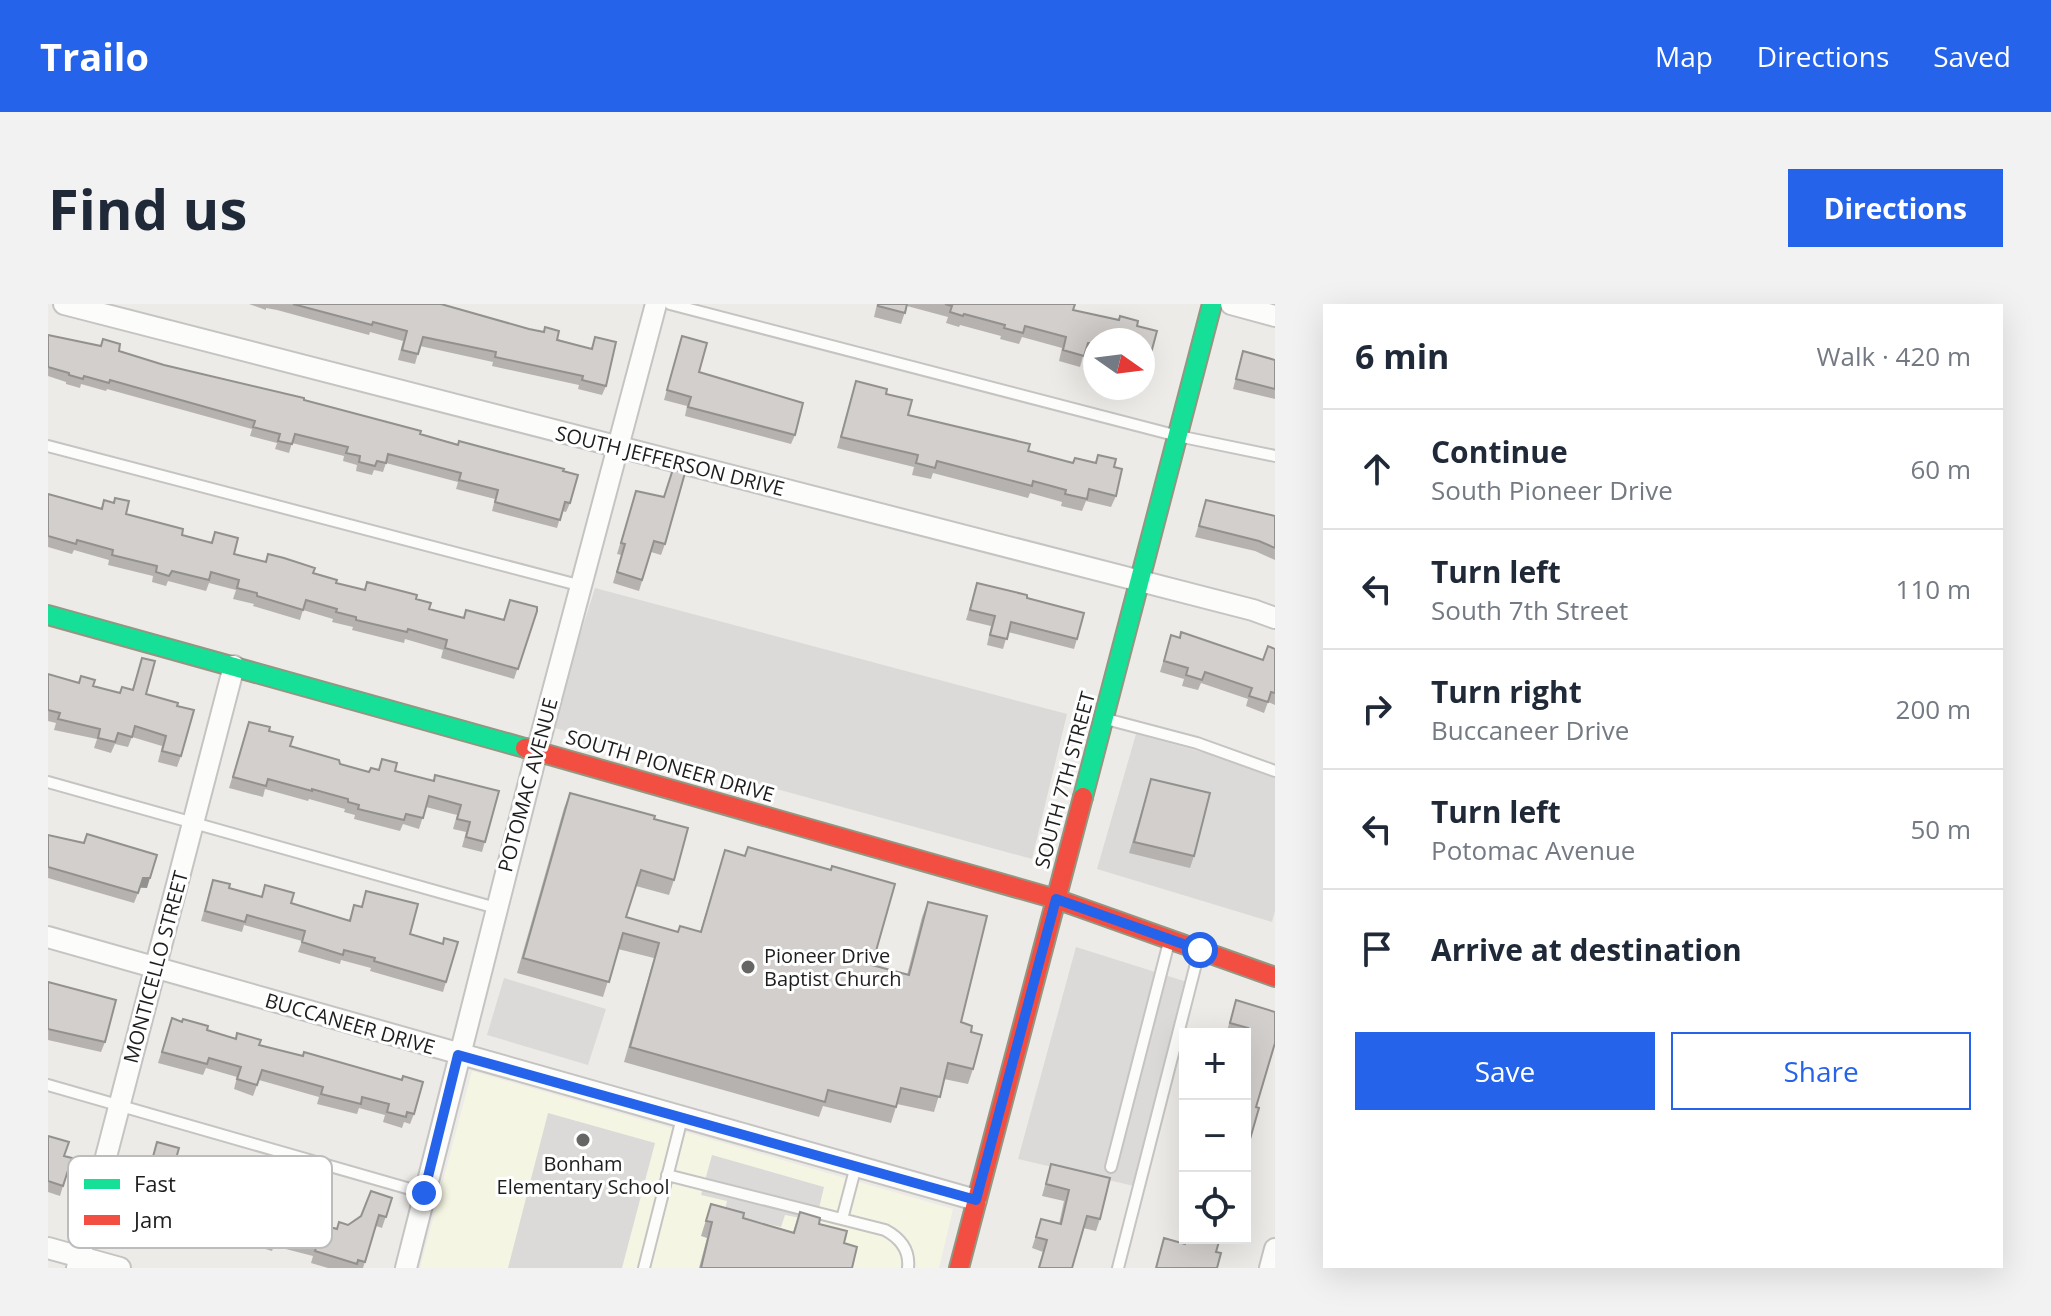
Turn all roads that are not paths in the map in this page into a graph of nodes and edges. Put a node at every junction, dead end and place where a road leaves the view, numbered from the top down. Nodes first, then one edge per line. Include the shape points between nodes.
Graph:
1 (64, 304) edge
2 (656, 304) edge
3 (670, 304) edge
4 (1212, 304) edge
5 (1231, 304) edge
6 (1275, 316) edge
7 (1178, 436) junction
8 (48, 446) edge
9 (619, 449) junction
10 (1275, 456) edge
11 (1140, 581) junction
12 (582, 586) junction
13 (48, 615) edge
14 (1275, 618) edge
15 (234, 666) junction
16 (1104, 718) junction
17 (537, 751) junction
18 (1275, 771) edge
19 (48, 782) edge
20 (193, 823) junction
21 (1056, 899) junction
22 (496, 908) junction
23 (48, 937) edge
24 (1170, 940) junction
25 (1200, 950) junction
26 (156, 967) junction
27 (1275, 977) edge
28 (458, 1055) junction
29 (48, 1085) edge
30 (120, 1105) junction
31 (682, 1118) junction
32 (106, 1156) edge
33 (296, 1156) edge
34 (332, 1166) edge
35 (856, 1166) junction
36 (1111, 1167) dead end
37 (667, 1175) junction
38 (424, 1193) junction
39 (976, 1200) junction
40 (842, 1219) junction
41 (48, 1248) edge
42 (1275, 1249) edge
43 (78, 1262) edge
44 (120, 1268) edge
45 (406, 1268) edge
46 (644, 1268) edge
47 (908, 1268) edge
48 (959, 1268) edge
49 (1118, 1268) edge
50 (1270, 1268) edge

1 - 9 street, SOUTH JEFFERSON DRIVE
2 - 9 street, POTOMAC AVENUE
3 - 7 lane
4 - 7 street, SOUTH 7TH STREET
5 - 6 street
7 - 10 lane
7 - 11 street, SOUTH 7TH STREET
8 - 12 lane
9 - 11 street, SOUTH JEFFERSON DRIVE
9 - 12 street, POTOMAC AVENUE
11 - 14 street, SOUTH JEFFERSON DRIVE
11 - 16 street, SOUTH 7TH STREET
12 - 17 street, POTOMAC AVENUE
13 - 15 street, SOUTH PIONEER DRIVE
15 - 17 street, SOUTH PIONEER DRIVE
15 - 20 street, MONTICELLO STREET
16 - 18 lane
16 - 21 street, SOUTH 7TH STREET
17 - 21 street, SOUTH PIONEER DRIVE
17 - 22 street, POTOMAC AVENUE
19 - 20 lane
20 - 22 lane
20 - 26 street, MONTICELLO STREET
21 - 24 street, SOUTH PIONEER DRIVE
21 - 39 street, SOUTH 7TH STREET
22 - 28 street, POTOMAC AVENUE
23 - 26 street, BUCCANEER DRIVE
24 - 25 street, SOUTH PIONEER DRIVE
24 - 36 lane
25 - 27 street, SOUTH PIONEER DRIVE
25 - 49 lane
26 - 28 street, BUCCANEER DRIVE
26 - 30 street, MONTICELLO STREET
28 - 31 street, BUCCANEER DRIVE
28 - 38 street, POTOMAC AVENUE
29 - 30 lane
30 - 32 street, MONTICELLO STREET
30 - 33 lane
31 - 35 street, BUCCANEER DRIVE
31 - 37 lane
34 - 38 lane
35 - 39 street, BUCCANEER DRIVE
35 - 40 lane
37 - 40 lane
37 - 46 lane
38 - 45 street, POTOMAC AVENUE
39 - 48 street, SOUTH 7TH STREET
40 - 47 lane via 897,1236
41 - 43 street
42 - 50 street
43 - 44 street

